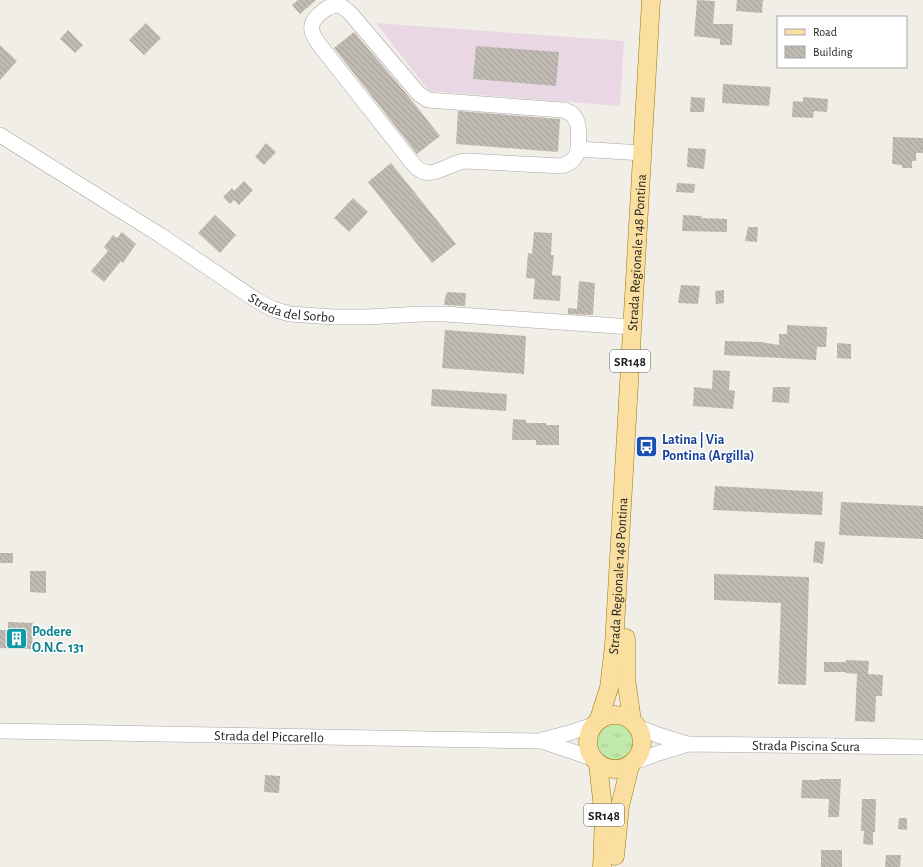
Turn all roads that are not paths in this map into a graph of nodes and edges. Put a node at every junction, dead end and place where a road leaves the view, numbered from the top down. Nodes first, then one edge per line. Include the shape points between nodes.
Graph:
1 (652, 0) edge
2 (664, 0) edge
3 (0, 135) edge
4 (578, 149) junction
5 (643, 153) junction
6 (632, 327) junction
7 (596, 722) junction
8 (635, 724) junction
9 (0, 731) edge
10 (538, 741) junction
11 (688, 744) junction
12 (923, 747) edge
13 (595, 761) junction
14 (632, 764) junction
15 (602, 867) edge
16 (614, 867) edge

1 - 5 main road, Strada Regionale 148 Pontina / SR148
2 - 8 main road, Strada Regionale 148 Pontina / SR148 via 625,650 626,678
3 - 6 street, Strada del Sorbo via 160,235 256,300 280,312 343,317 445,314
4 - 4 street via 574,159 562,166 465,160 433,173 421,172 318,43 312,30 313,20 326,9 337,5 342,7 351,14 419,94 428,100 570,112 578,122
4 - 5 street
5 - 6 main road, Strada Regionale 148 Pontina / SR148
6 - 7 main road, Strada Regionale 148 Pontina / SR148 via 614,654 609,688
7 - 8 main road via 607,716 616,715 624,716
7 - 10 street, Strada del Piccarello via 569,733
7 - 13 main road, Strada Regionale 148 Pontina / SR148 via 587,741 588,750
8 - 11 street, Strada Piscina Scura via 658,735
8 - 14 main road, Strada Regionale 148 Pontina / SR148 via 642,735 642,743 641,752
9 - 10 street, Strada del Piccarello
10 - 13 street, Strada del Piccarello
11 - 12 street, Strada Piscina Scura
11 - 14 street, Strada Piscina Scura
13 - 14 main road via 614,770
13 - 15 main road, Strada Regionale 148 Pontina / SR148 via 604,818
14 - 16 main road, Strada Regionale 148 Pontina / SR148 via 620,806

